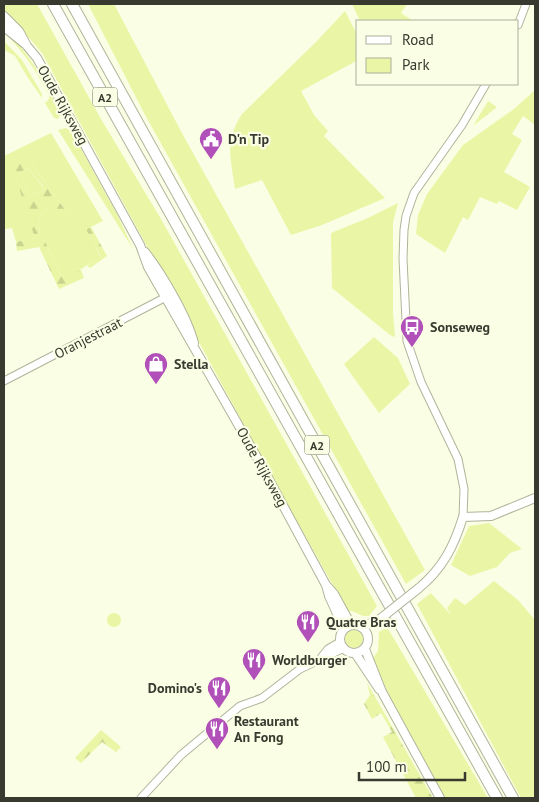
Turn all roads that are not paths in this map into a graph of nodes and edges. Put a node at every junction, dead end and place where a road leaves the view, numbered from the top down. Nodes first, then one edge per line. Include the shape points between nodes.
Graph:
1 (53, 4) edge
2 (72, 4) edge
3 (526, 4) edge
4 (4, 16) edge
5 (519, 23) edge
6 (4, 26) edge
7 (28, 46) junction
8 (485, 85) edge
9 (168, 296) junction
10 (4, 381) edge
11 (535, 498) edge
12 (462, 517) junction
13 (348, 627) junction
14 (365, 630) junction
15 (342, 645) junction
16 (365, 648) junction
17 (355, 653) junction
18 (382, 692) junction
19 (141, 798) edge
20 (440, 798) edge
21 (497, 798) edge
22 (513, 798) edge

1 - 21 highway, A2
2 - 22 highway, A2
3 - 5 street
4 - 7 main road, Oude Rijksweg
6 - 7 main road, Oude Rijksweg
7 - 9 main road, Oude Rijksweg via 140,245 148,267
8 - 12 street via 414,194 404,230 407,341 421,382 458,459 464,489
9 - 10 street, Oranjestraat
9 - 13 main road, Oude Rijksweg via 184,332 334,594
11 - 12 main road via 491,516
12 - 14 main road, bridge via 457,538 434,575
13 - 14 main road
13 - 15 main road via 340,637
14 - 16 main road via 368,640
15 - 17 main road
15 - 19 street via 332,655 300,669 262,698 240,706 181,755
16 - 17 main road
16 - 18 main road
17 - 18 main road
18 - 20 main road

